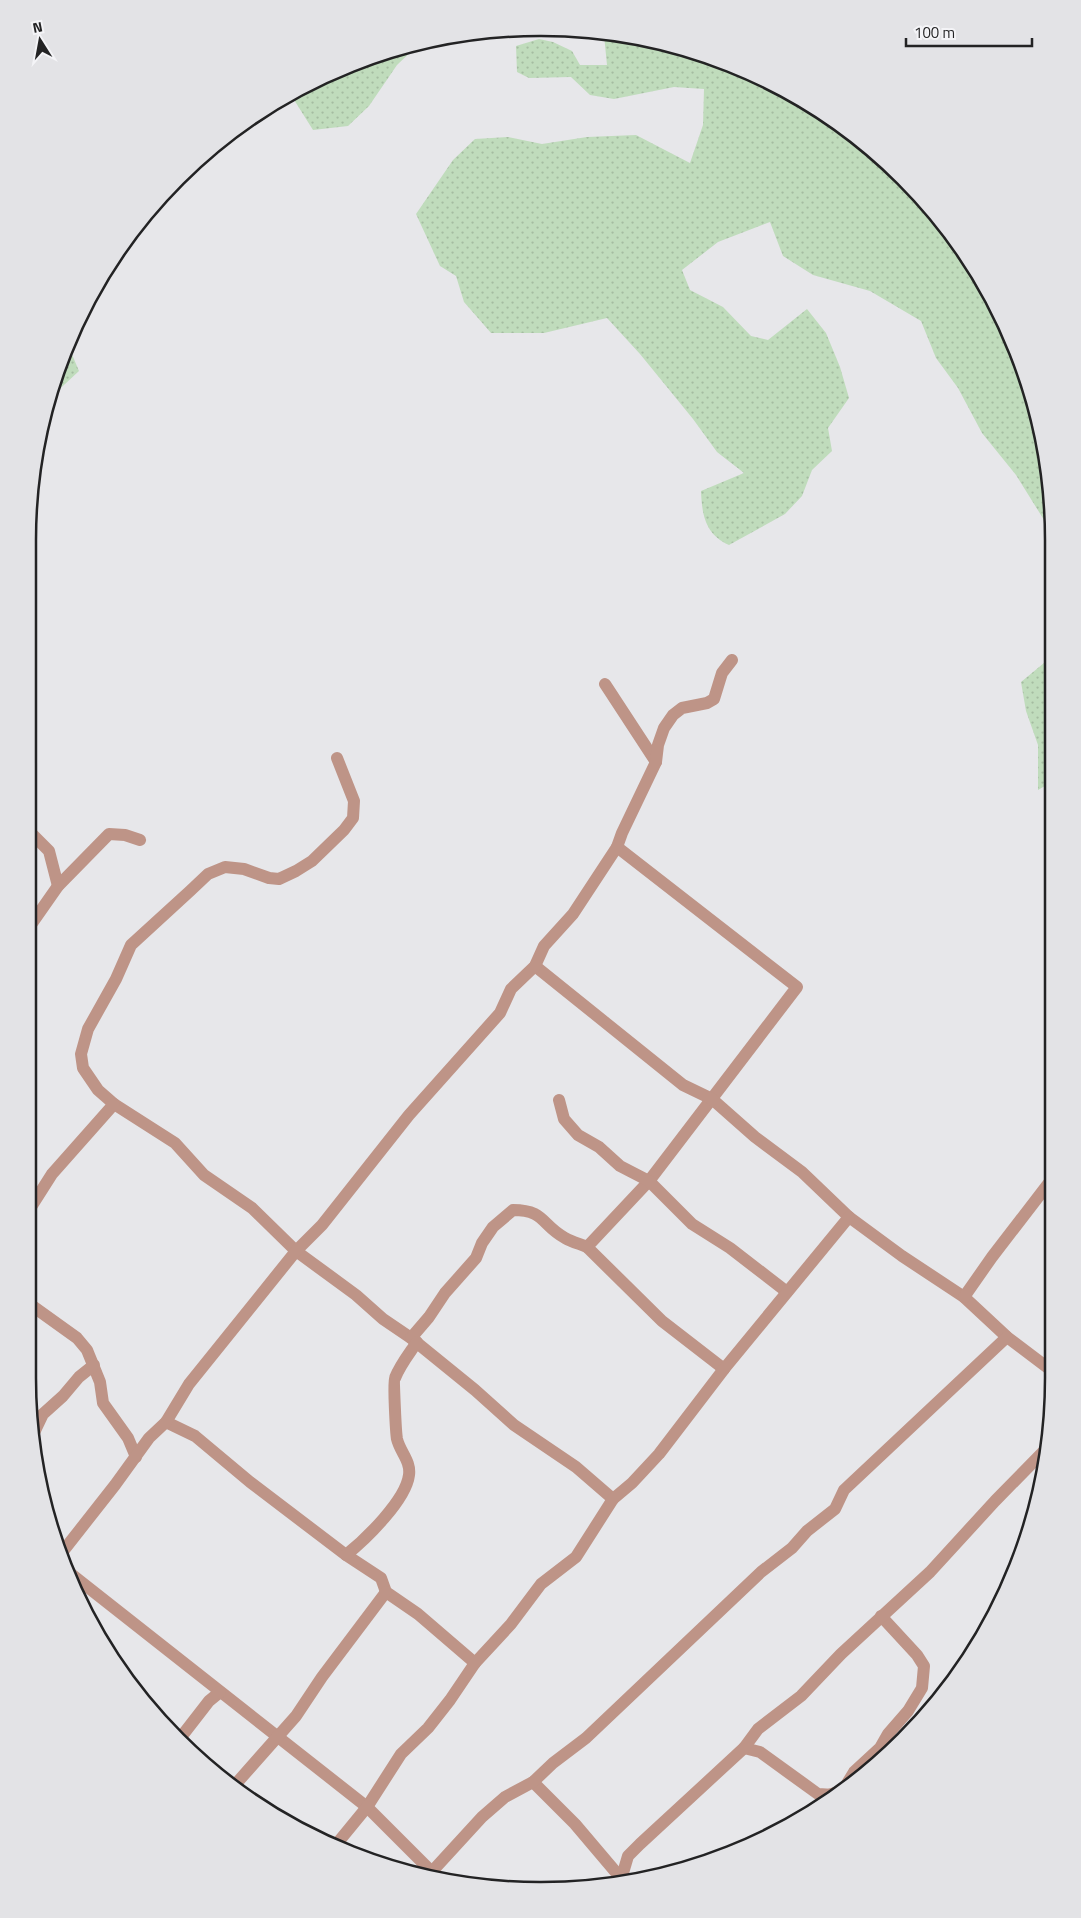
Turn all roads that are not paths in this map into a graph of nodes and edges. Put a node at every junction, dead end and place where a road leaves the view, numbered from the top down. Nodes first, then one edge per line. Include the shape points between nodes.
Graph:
1 (732, 660) dead end
2 (605, 684) dead end
3 (337, 758) dead end
4 (656, 762) junction
5 (36, 838) edge
6 (140, 840) dead end
7 (617, 847) junction
8 (58, 886) junction
9 (36, 917) edge
10 (535, 966) junction
11 (712, 1099) junction
12 (560, 1100) dead end
13 (114, 1104) junction
14 (649, 1181) junction
15 (1045, 1188) edge
16 (36, 1199) edge
17 (849, 1217) junction
18 (587, 1247) junction
19 (296, 1251) junction
20 (787, 1292) junction
21 (964, 1297) junction
22 (36, 1309) edge
23 (1007, 1337) junction
24 (414, 1340) junction
25 (94, 1365) junction
26 (1045, 1366) edge
27 (724, 1369) junction
28 (166, 1422) junction
29 (39, 1423) edge
30 (1038, 1457) edge
31 (136, 1458) junction
32 (613, 1499) junction
33 (66, 1547) edge
34 (346, 1555) junction
35 (79, 1581) edge
36 (386, 1592) junction
37 (881, 1616) junction
38 (475, 1663) junction
39 (220, 1692) junction
40 (183, 1733) edge
41 (278, 1738) junction
42 (744, 1748) junction
43 (854, 1773) edge
44 (238, 1781) edge
45 (533, 1782) junction
46 (824, 1794) edge
47 (367, 1807) junction
48 (340, 1839) edge
49 (426, 1868) edge
50 (437, 1871) edge
51 (624, 1874) edge
52 (617, 1875) edge

1 - 4 street via 722,673 714,699 682,708 673,715 664,728
2 - 4 street
3 - 13 street via 354,801 353,818 331,844 312,861 279,879 233,867 208,874 131,946 88,1029 81,1054 83,1068 90,1080
4 - 7 street
5 - 8 street via 49,851
6 - 8 street via 109,834
7 - 10 street via 573,914 544,946
7 - 11 street via 797,988
8 - 9 street
10 - 11 street via 682,1085
10 - 19 street via 511,989 500,1013 409,1115 322,1225
11 - 14 street
11 - 17 street via 802,1172
12 - 14 street via 564,1119 578,1135 599,1147 620,1166
13 - 16 street via 52,1174
13 - 19 street via 175,1144 204,1175 252,1208
14 - 18 street
14 - 20 street via 692,1224 730,1248
15 - 21 street
17 - 20 street
17 - 21 street
18 - 24 street via 565,1238 528,1210 513,1210 493,1227 476,1258
18 - 27 street via 662,1321
19 - 24 street
19 - 28 street via 189,1384
20 - 27 street
21 - 23 street
22 - 25 street via 77,1338
23 - 26 street
23 - 45 street via 844,1490 835,1509 761,1572 586,1738
24 - 32 street via 514,1426 576,1467
24 - 34 street via 394,1380 397,1439 410,1466 405,1489 387,1514
25 - 29 street via 79,1376 43,1414
25 - 31 street via 103,1403 128,1438
27 - 32 street via 659,1454
28 - 31 street via 149,1438
28 - 34 street via 195,1436
30 - 37 street via 930,1572
31 - 33 street
32 - 38 street via 576,1557 541,1584 511,1624
34 - 36 street via 381,1578
35 - 39 street
36 - 38 street via 418,1614
36 - 41 street
37 - 42 street via 801,1696 758,1728
37 - 43 street via 924,1666 922,1688 880,1748
38 - 47 street via 428,1728 401,1754
39 - 40 street via 198,1713
39 - 41 street
41 - 44 street
41 - 47 street
42 - 46 street via 760,1752 818,1794
42 - 51 street via 628,1856
45 - 50 street via 505,1797 482,1817
45 - 52 street via 575,1824
47 - 48 street
47 - 49 street

